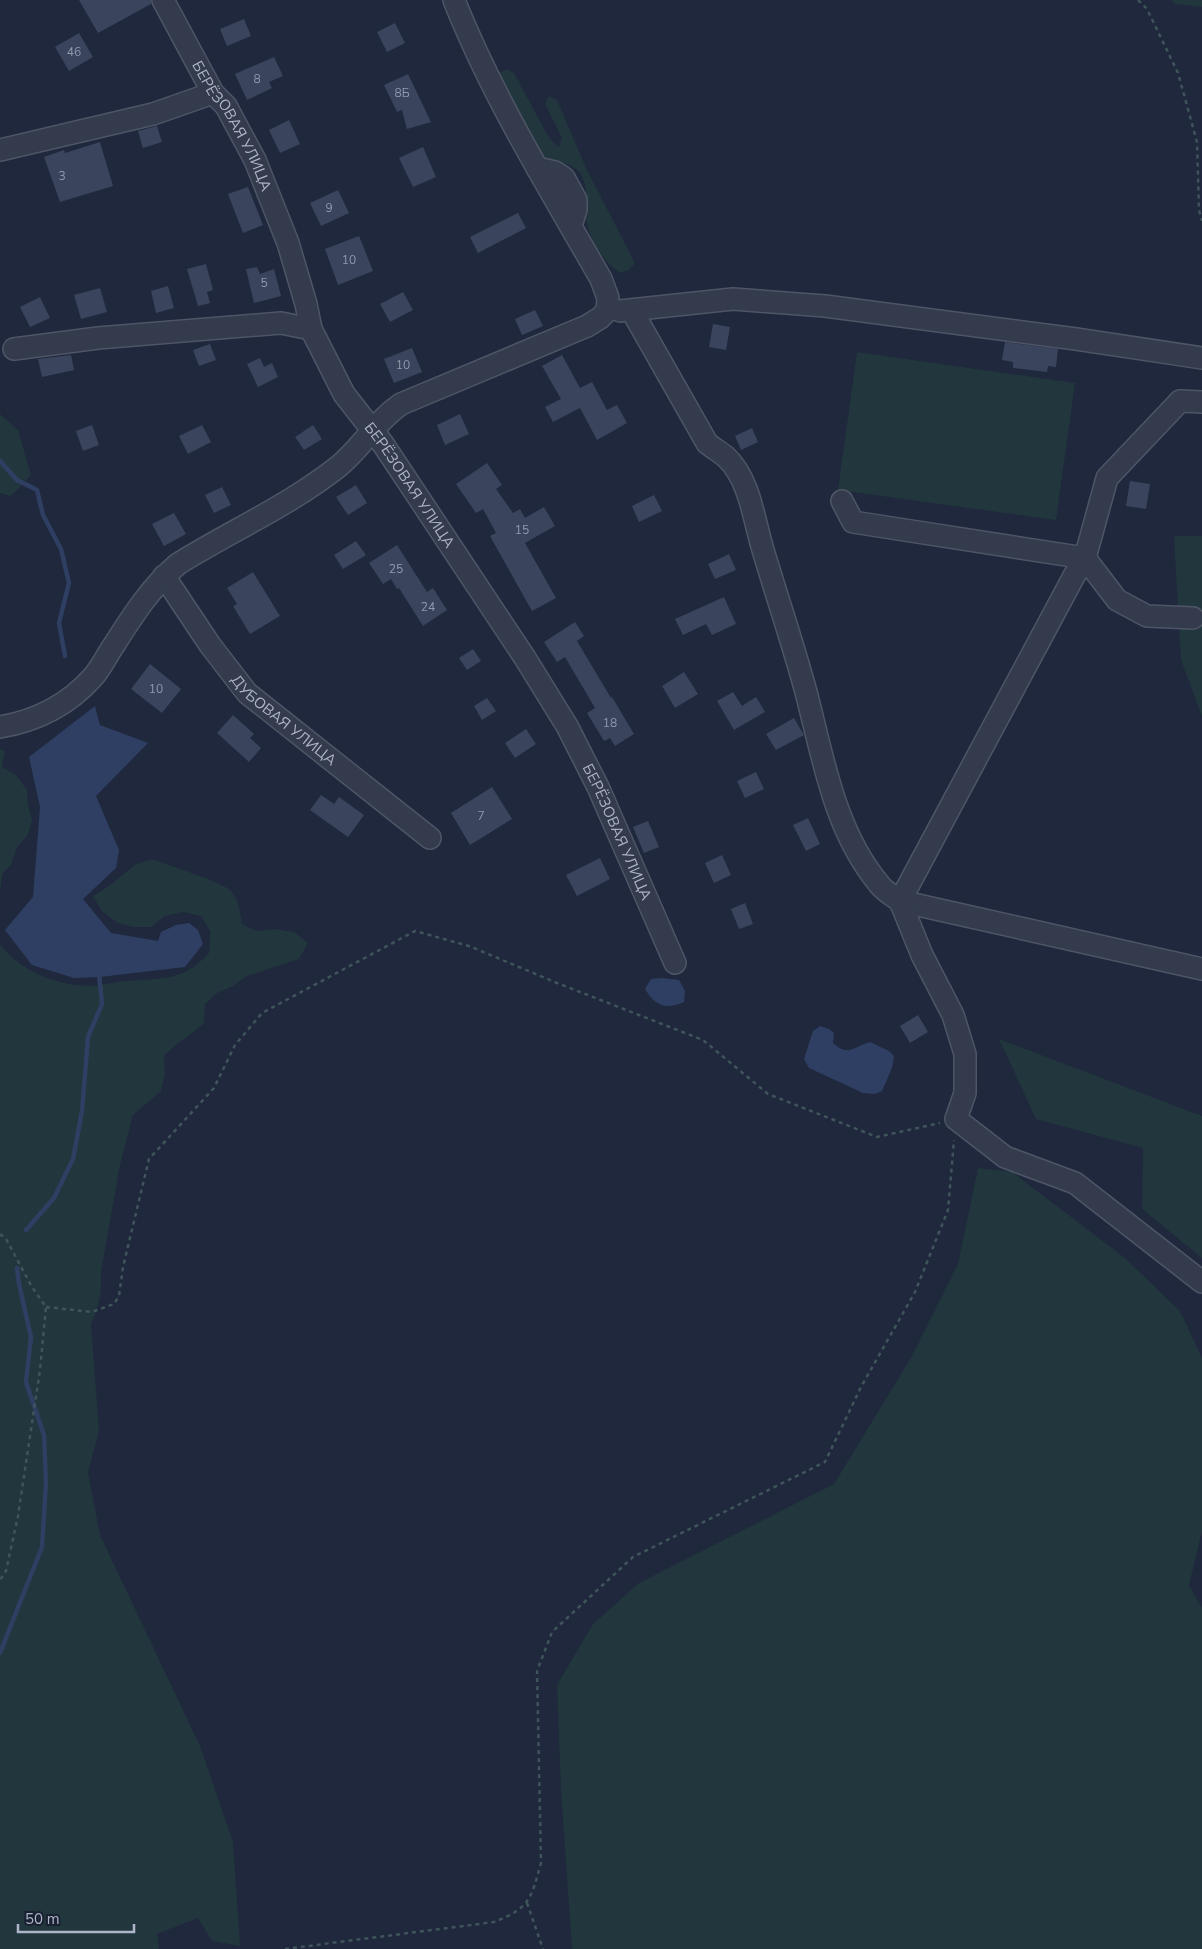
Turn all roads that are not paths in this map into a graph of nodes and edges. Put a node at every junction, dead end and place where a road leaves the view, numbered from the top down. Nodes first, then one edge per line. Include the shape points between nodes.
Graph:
1 (163, 0) edge
2 (454, 0) edge
3 (214, 93) junction
4 (0, 150) edge
5 (607, 311) junction
6 (632, 311) junction
7 (311, 330) junction
8 (14, 349) dead end
9 (1202, 358) edge
10 (1202, 402) edge
11 (373, 430) junction
12 (842, 501) dead end
13 (1085, 558) junction
14 (164, 576) junction
15 (1193, 618) dead end
16 (0, 727) edge
17 (430, 838) dead end
18 (900, 901) junction
19 (675, 962) dead end
20 (1202, 968) edge
21 (1202, 1282) edge

1 - 3 street, БЕРЁЗОВАЯ УЛИЦА
2 - 5 street via 472,46 503,108 602,279 608,298
3 - 4 street via 153,114
3 - 7 street, БЕРЁЗОВАЯ УЛИЦА via 226,106 255,160 288,244
5 - 6 street
5 - 11 street via 587,326 401,404 387,413
6 - 9 street via 733,299 825,306
6 - 18 street via 707,444 727,458 742,480 806,692 821,758 838,807 858,853 880,885
7 - 8 street via 281,324 98,338
7 - 11 street, БЕРЁЗОВАЯ УЛИЦА via 344,394
10 - 13 street via 1180,401 1107,478
11 - 14 street via 338,466 294,497 178,564
11 - 19 street, БЕРЁЗОВАЯ УЛИЦА via 567,726 598,787
12 - 13 street via 853,522
13 - 15 street via 1117,600 1147,616
13 - 18 street
14 - 16 street via 140,604 93,677 69,700 21,724
14 - 17 street, ДУБОВАЯ УЛИЦА via 247,693
18 - 20 street
18 - 21 street via 922,955 953,1015 965,1054 965,1093 956,1119 1005,1158 1074,1182

